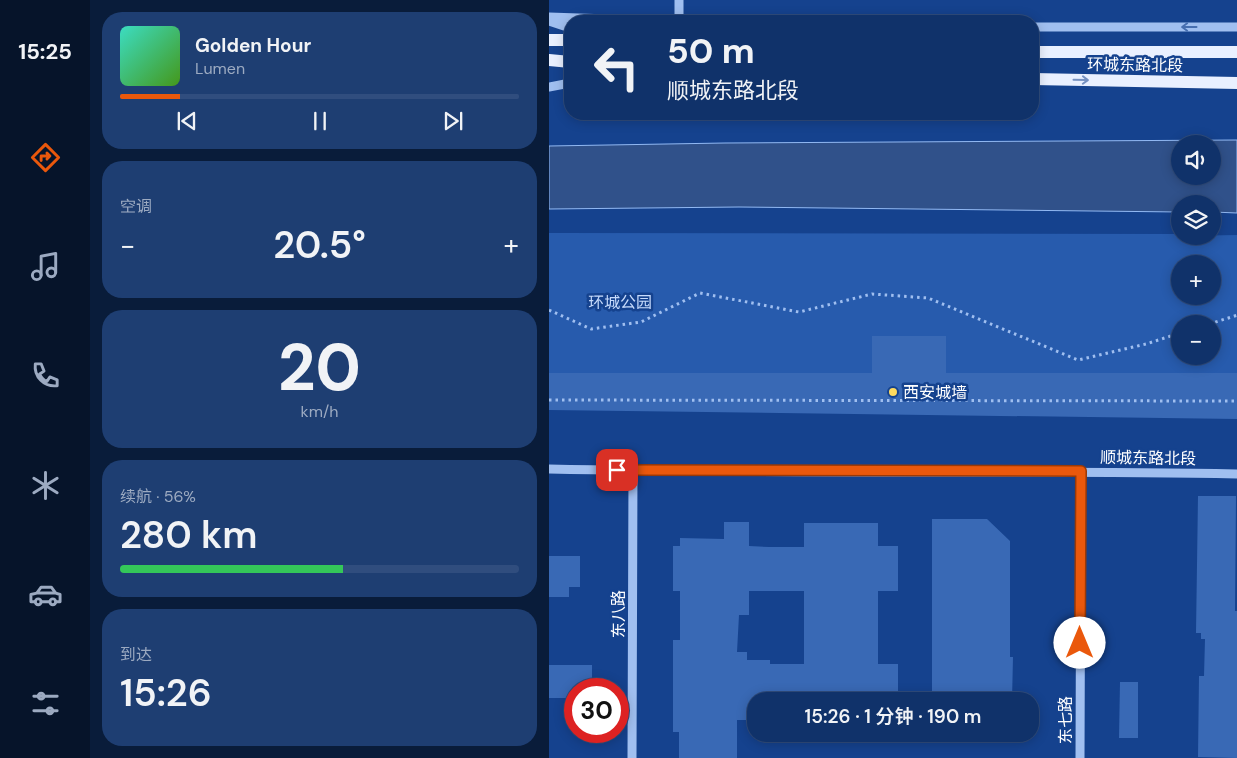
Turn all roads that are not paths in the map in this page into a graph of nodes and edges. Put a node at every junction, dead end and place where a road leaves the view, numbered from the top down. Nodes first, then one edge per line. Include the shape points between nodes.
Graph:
1 (679, 0) edge
2 (679, 15) edge
3 (549, 17) edge
4 (564, 18) edge
5 (549, 21) edge
6 (564, 26) edge
7 (1039, 27) edge
8 (1237, 27) edge
9 (549, 40) edge
10 (564, 40) edge
11 (1039, 52) edge
12 (1237, 52) edge
13 (549, 60) edge
14 (564, 61) edge
15 (1039, 79) edge
16 (1237, 83) edge
17 (564, 84) edge
18 (549, 87) edge
19 (549, 469) edge
20 (633, 471) junction
21 (1081, 471) junction
22 (1237, 474) edge
23 (632, 758) edge
24 (1080, 758) edge

1 - 2 street
3 - 4 street
5 - 6 street
8 -> 7 street
9 - 10 main road
11 - 12 main road, 环城东路北段
13 - 14 main road
15 -> 16 main road, 环城东路北段
17 - 18 street
19 - 20 street, 顺城东路北段
20 - 21 street, 顺城东路北段
20 - 23 street, 东八路
21 - 22 street, 顺城东路北段
21 - 24 street, 东七路

